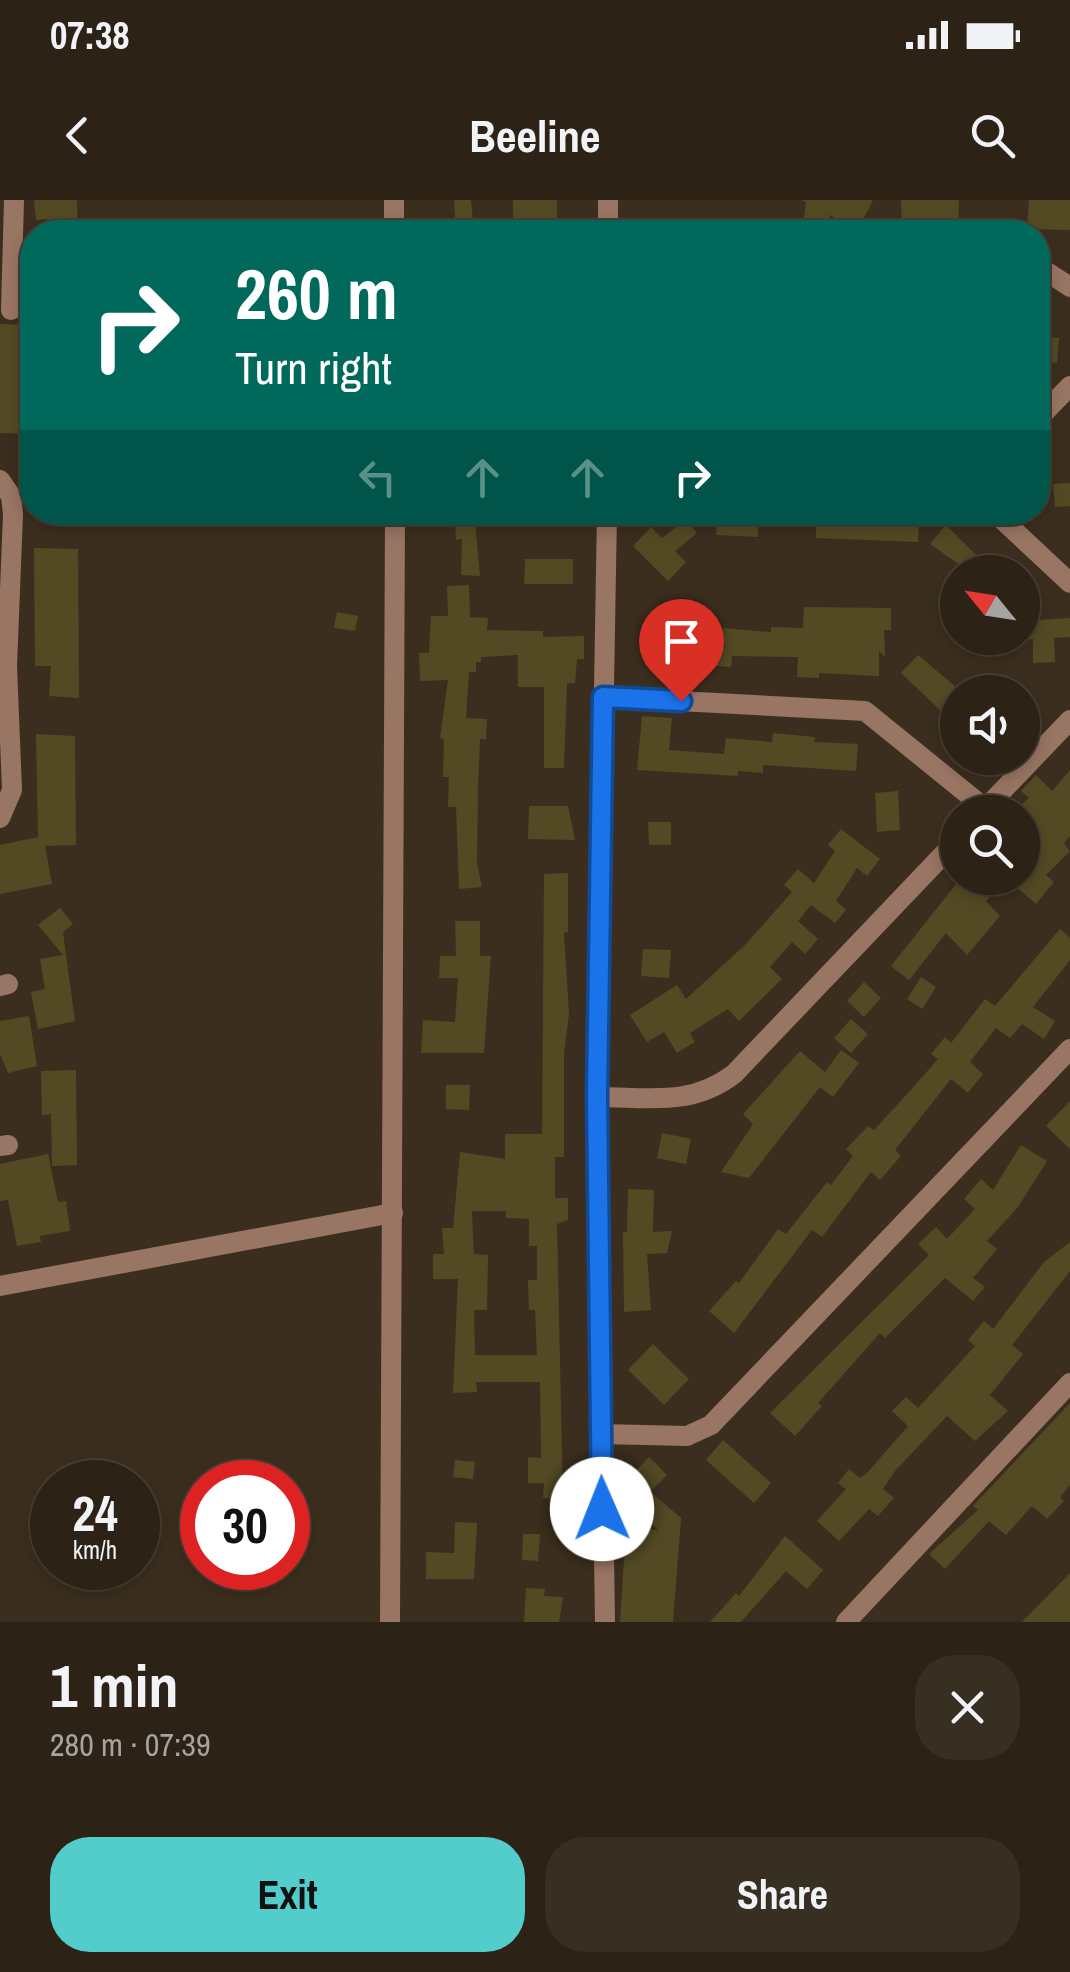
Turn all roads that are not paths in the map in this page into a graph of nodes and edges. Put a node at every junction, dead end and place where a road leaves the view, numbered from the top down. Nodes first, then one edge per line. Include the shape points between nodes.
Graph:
1 (14, 200) edge
2 (15, 310) edge
3 (1070, 386) edge
4 (1050, 406) edge
5 (0, 480) edge
6 (395, 525) edge
7 (606, 525) edge
8 (1008, 525) edge
9 (1070, 583) edge
10 (4, 667) edge
11 (603, 697) junction
12 (1070, 720) edge
13 (965, 795) edge
14 (999, 795) edge
15 (0, 818) edge
16 (940, 858) edge
17 (1070, 1049) edge
18 (597, 1096) junction
19 (394, 1213) junction
20 (0, 1286) edge
21 (1070, 1383) edge
22 (600, 1434) junction
23 (390, 1622) edge
24 (605, 1622) edge
25 (846, 1622) edge

1 - 2 street
3 - 4 street
5 - 10 street via 12,496 13,514
6 - 19 street
7 - 11 street
8 - 9 street
10 - 15 street via 12,790
11 - 13 street via 866,711
11 - 18 street
12 - 14 street
16 - 18 street via 715,1089 692,1097
17 - 22 street via 711,1425 687,1436
18 - 22 street
19 - 20 street
19 - 23 street
21 - 25 street
22 - 24 street

